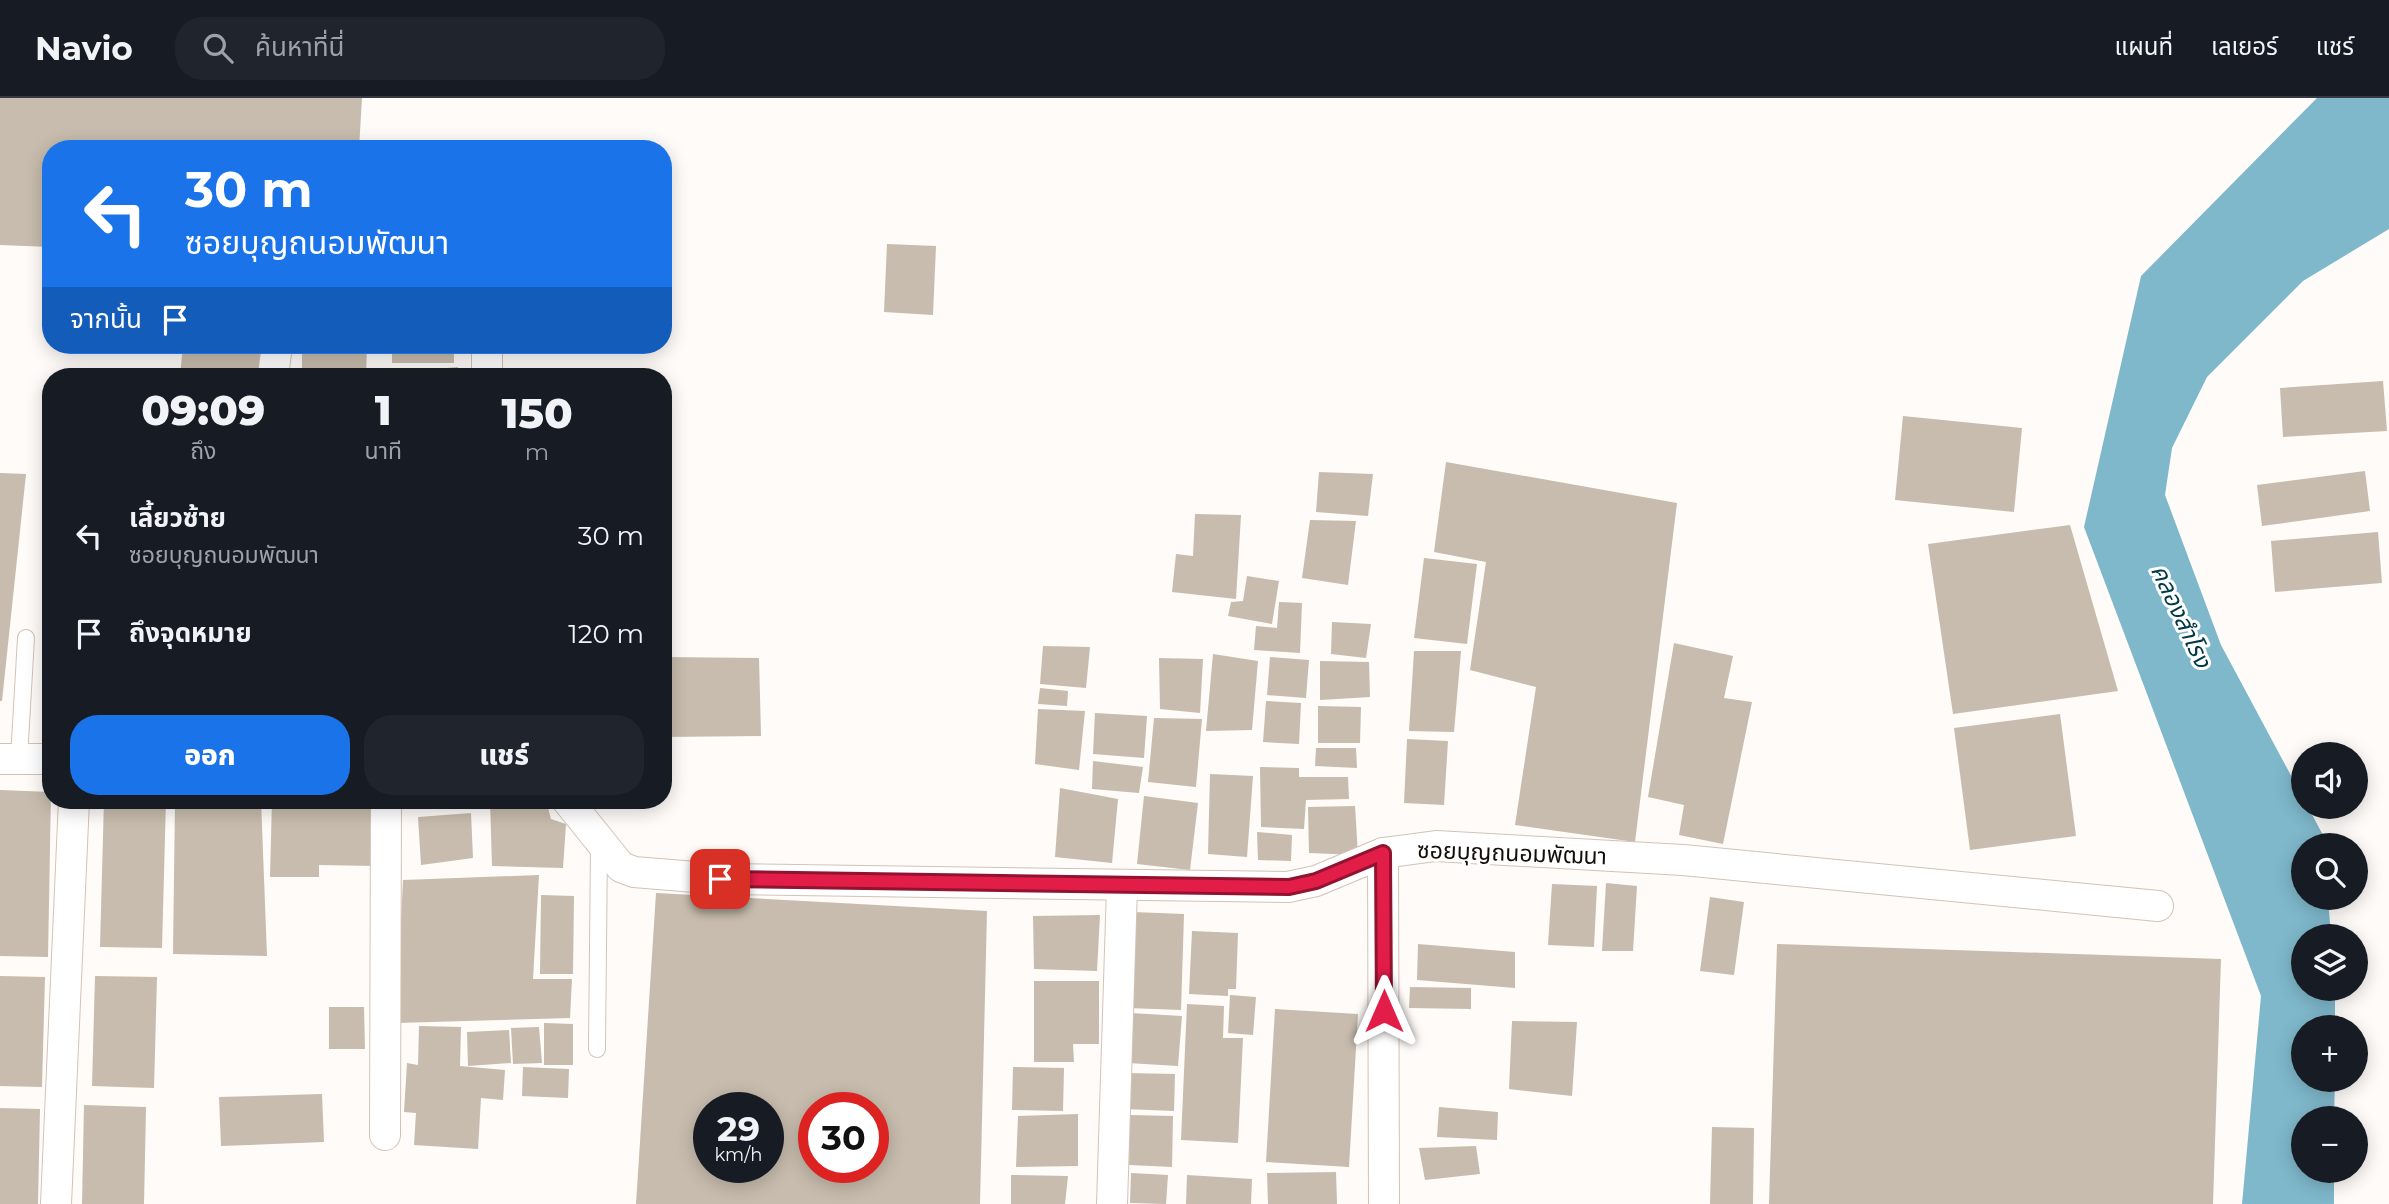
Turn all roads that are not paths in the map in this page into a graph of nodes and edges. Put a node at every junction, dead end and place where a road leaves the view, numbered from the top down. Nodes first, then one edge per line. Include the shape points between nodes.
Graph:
1 (26, 638) dead end
2 (10, 759) edge
3 (42, 759) edge
4 (74, 809) edge
5 (386, 809) edge
6 (574, 809) edge
7 (599, 842) junction
8 (1383, 853) junction
9 (1122, 887) junction
10 (2158, 906) dead end
11 (597, 1049) dead end
12 (385, 1135) dead end
13 (55, 1204) edge
14 (1112, 1204) edge
15 (1384, 1204) edge

1 - 2 lane
2 - 3 street
4 - 13 street
5 - 12 street
6 - 7 street, ซอยบุญถนอมพัฒนา
7 - 9 street, ซอยบุญถนอมพัฒนา via 621,867 634,872 720,879
7 - 11 lane
8 - 9 street, ซอยบุญถนอมพัฒนา via 1316,881 1289,887
8 - 10 street, ซอยบุญถนอมพัฒนา via 1436,846 1683,860
8 - 15 street
9 - 14 street

